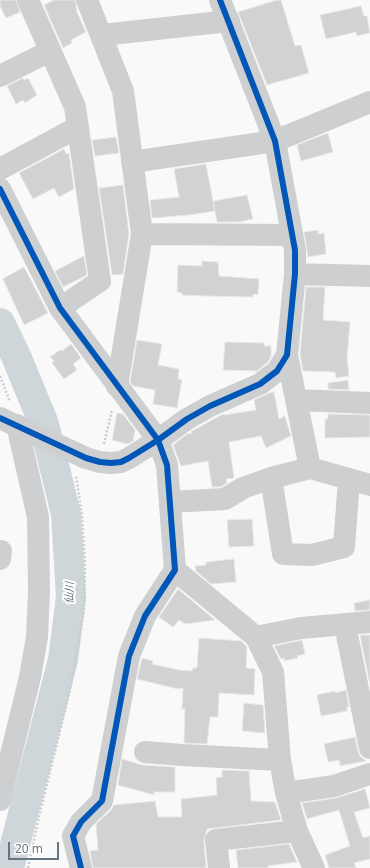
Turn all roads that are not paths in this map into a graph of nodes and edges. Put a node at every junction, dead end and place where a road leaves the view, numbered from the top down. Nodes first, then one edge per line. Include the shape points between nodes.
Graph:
1 (28, 0) edge
2 (87, 0) edge
3 (220, 0) edge
4 (229, 21) junction
5 (102, 35) junction
6 (50, 51) junction
7 (0, 76) edge
8 (370, 102) edge
9 (78, 127) junction
10 (275, 141) junction
11 (132, 162) junction
12 (0, 170) edge
13 (0, 189) edge
14 (142, 234) junction
15 (292, 235) junction
16 (295, 274) junction
17 (370, 276) edge
18 (60, 308) junction
19 (287, 355) junction
20 (117, 386) junction
21 (296, 400) junction
22 (370, 403) edge
23 (14, 424) edge
24 (158, 440) junction
25 (310, 468) junction
26 (271, 478) junction
27 (349, 480) junction
28 (370, 486) edge
29 (170, 502) junction
30 (0, 551) edge
31 (0, 559) edge
32 (175, 570) junction
33 (370, 622) edge
34 (345, 625) junction
35 (256, 637) junction
36 (367, 725) edge
37 (370, 748) edge
38 (145, 752) dead end
39 (280, 760) junction
40 (370, 774) edge
41 (286, 794) junction
42 (0, 800) edge
43 (297, 830) junction
44 (81, 868) edge
45 (219, 868) edge
46 (314, 868) edge

1 - 6 street
2 - 5 street
3 - 4 street
4 - 5 street
4 - 10 street
5 - 11 street via 123,91
6 - 7 street
6 - 9 street via 75,107
8 - 10 street
9 - 12 street
9 - 18 street via 100,281
10 - 11 street
10 - 15 street
11 - 14 street
13 - 18 street
14 - 15 street
14 - 20 street
15 - 16 street
16 - 17 street
16 - 19 street
18 - 20 street
19 - 21 street
19 - 24 street via 277,371 260,384 186,419
20 - 24 street
21 - 22 street
21 - 25 street
23 - 24 street via 70,452 100,462 121,462
23 - 42 street via 38,517 39,592 37,637 30,677
24 - 29 street via 168,465
25 - 26 street
25 - 27 street
26 - 27 street via 283,554 312,555 344,548
26 - 29 street via 244,488 225,499
27 - 28 street
29 - 32 street
30 - 31 street
32 - 35 street
32 - 44 street via 145,616 129,656 102,801 80,822 73,836
33 - 34 street
34 - 35 street via 301,628
34 - 36 street
35 - 39 street via 273,672
36 - 37 street
38 - 39 street
39 - 41 street
40 - 41 street via 334,786
41 - 43 street
43 - 45 street via 216,840
43 - 46 street

